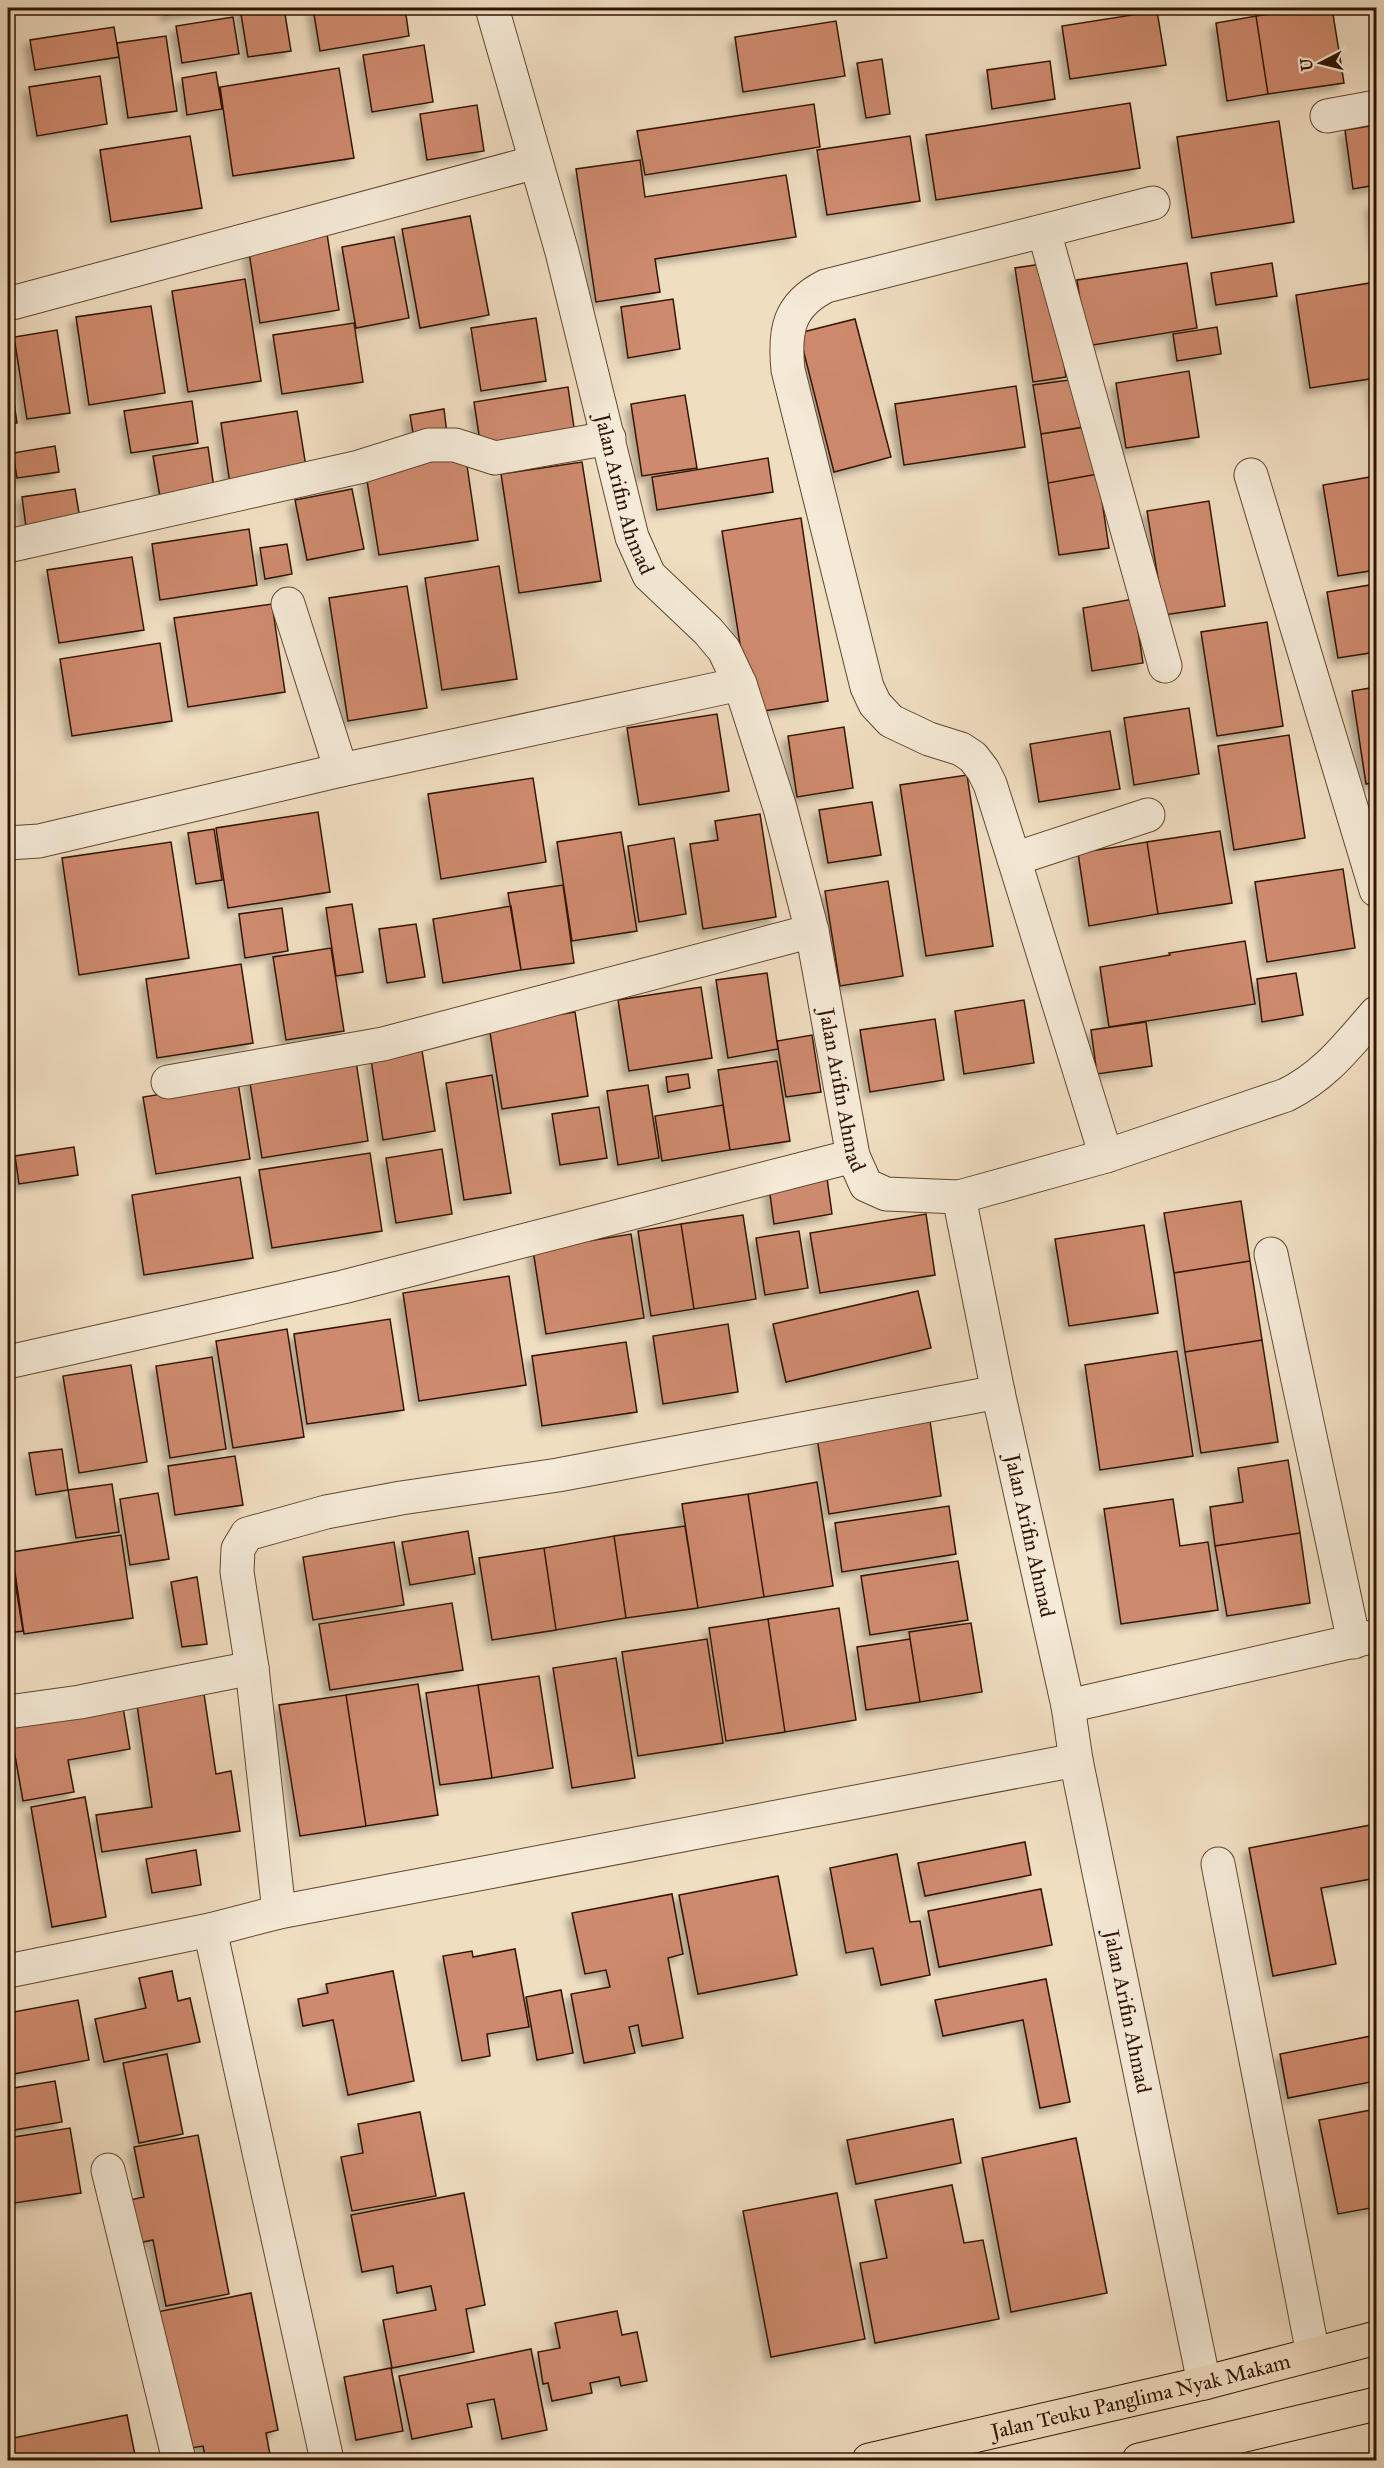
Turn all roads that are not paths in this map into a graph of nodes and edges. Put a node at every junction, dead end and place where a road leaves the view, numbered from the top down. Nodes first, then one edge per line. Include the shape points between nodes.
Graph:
1 (492, 8) edge
2 (1377, 106) edge
3 (1328, 116) dead end
4 (536, 162) junction
5 (1153, 203) dead end
6 (1044, 231) junction
7 (8, 304) edge
8 (609, 438) junction
9 (1251, 475) dead end
10 (8, 546) edge
11 (288, 604) dead end
12 (1165, 666) dead end
13 (740, 684) junction
14 (341, 770) junction
15 (1148, 815) dead end
16 (8, 843) edge
17 (1014, 859) junction
18 (1377, 890) edge
19 (812, 931) junction
20 (1377, 1013) edge
21 (168, 1083) dead end
22 (853, 1156) junction
23 (1106, 1156) junction
24 (959, 1197) junction
25 (1271, 1254) dead end
26 (8, 1362) edge
27 (998, 1392) junction
28 (1365, 1639) edge
29 (252, 1668) junction
30 (1068, 1706) junction
31 (8, 1712) edge
32 (1076, 1760) junction
33 (1218, 1864) dead end
34 (279, 1912) junction
35 (210, 1930) junction
36 (8, 1971) edge
37 (108, 2170) dead end
38 (1377, 2338) edge
39 (1313, 2354) junction
40 (1204, 2383) junction
41 (1377, 2404) edge
42 (179, 2460) edge
43 (327, 2460) edge
44 (870, 2460) edge
45 (1138, 2460) edge

1 - 4 street, Jalan Arifin Ahmad
2 - 3 street
4 - 7 street
4 - 8 street, Jalan Arifin Ahmad
5 - 6 street
6 - 12 street
6 - 17 street via 826,286 811,293 800,305 785,343 867,687 875,704 891,721 973,757 990,784
8 - 10 street via 495,458 455,445 429,445 359,467
8 - 13 street, Jalan Arifin Ahmad via 632,537 644,567 719,644
9 - 18 street
11 - 14 street
13 - 14 street
13 - 19 street, Jalan Arifin Ahmad via 780,808
14 - 16 street via 39,841
15 - 17 street
17 - 23 street
19 - 21 street via 383,1044
19 - 22 street, Jalan Arifin Ahmad
20 - 23 street via 1309,1084
22 - 24 street, Jalan Arifin Ahmad via 866,1185 886,1194
22 - 26 street via 343,1287
23 - 24 street
24 - 27 street, Jalan Arifin Ahmad
25 - 28 street
27 - 29 street via 558,1475 337,1510 254,1530 238,1549 237,1572
27 - 30 street, Jalan Arifin Ahmad
28 - 30 street
29 - 31 street
29 - 34 street
30 - 32 street, Jalan Arifin Ahmad
32 - 34 street
32 - 40 street, Jalan Arifin Ahmad
33 - 39 street
34 - 35 street
35 - 36 street
35 - 43 street
37 - 42 street
38 - 39 main road, Jalan Teuku Panglima Nyak Makam
39 - 40 main road, Jalan Teuku Panglima Nyak Makam
40 - 44 main road, Jalan Teuku Panglima Nyak Makam
41 - 45 main road

